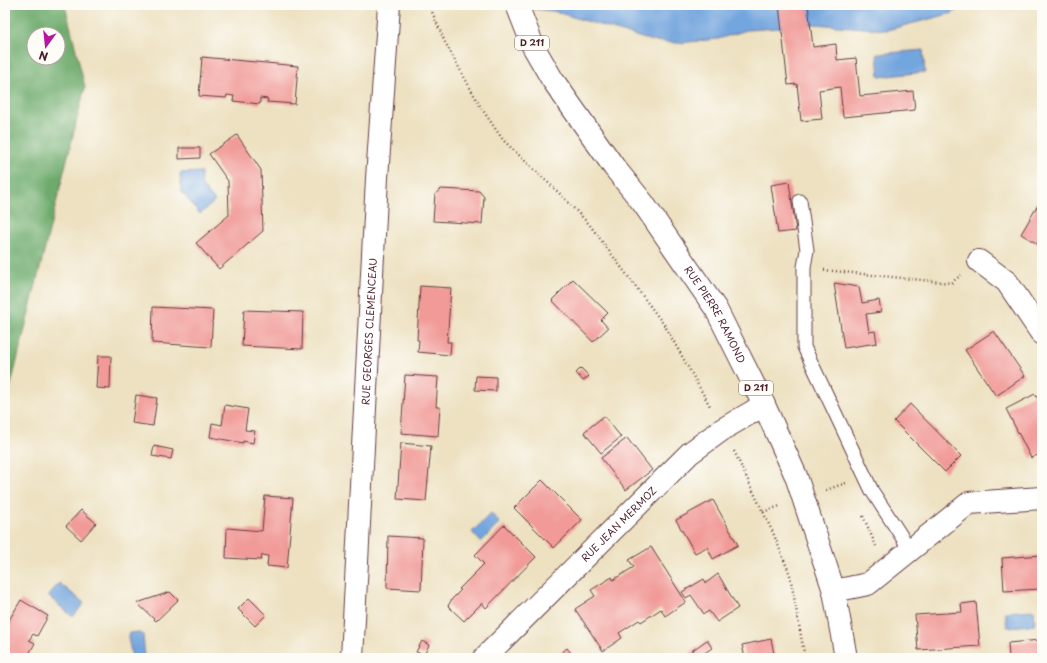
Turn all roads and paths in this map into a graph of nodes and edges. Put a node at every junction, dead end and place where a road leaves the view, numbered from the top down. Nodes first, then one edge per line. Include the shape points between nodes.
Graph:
1 (389, 5) edge
2 (429, 5) edge
3 (516, 5) edge
4 (800, 201) dead end
5 (979, 261) joint
6 (804, 268) junction
7 (1042, 334) edge
8 (764, 405) junction
9 (723, 429) junction
10 (849, 483) dead end
11 (804, 498) junction
12 (1042, 498) edge
13 (764, 512) junction
14 (861, 512) dead end
15 (911, 551) junction
16 (886, 570) junction
17 (834, 591) junction
18 (352, 658) edge
19 (484, 658) edge
20 (805, 658) edge
21 (846, 658) edge

1 - 18 street, RUE GEORGES CLEMENCEAU via 377,178
2 - 9 path via 445,42 480,106 503,140 589,224 665,326
3 - 8 street, RUE PIERRE RAMOND / D 211 via 533,46 552,79 614,167 643,203 716,309
4 - 6 lane via 807,250
5 - 6 path via 951,283
5 - 7 street via 1007,282
6 - 15 lane via 804,347 872,491
8 - 9 street, RUE JEAN MERMOZ
8 - 11 street, RUE PIERRE RAMOND / D 211
9 - 13 path
9 - 19 street, RUE JEAN MERMOZ via 690,453
10 - 11 path
11 - 13 path
11 - 17 street, RUE PIERRE RAMOND / D 211
12 - 15 street via 969,504
13 - 20 path via 790,575
14 - 16 path
15 - 16 street
16 - 17 street via 868,584
17 - 21 street, RUE PIERRE RAMOND / D 211

